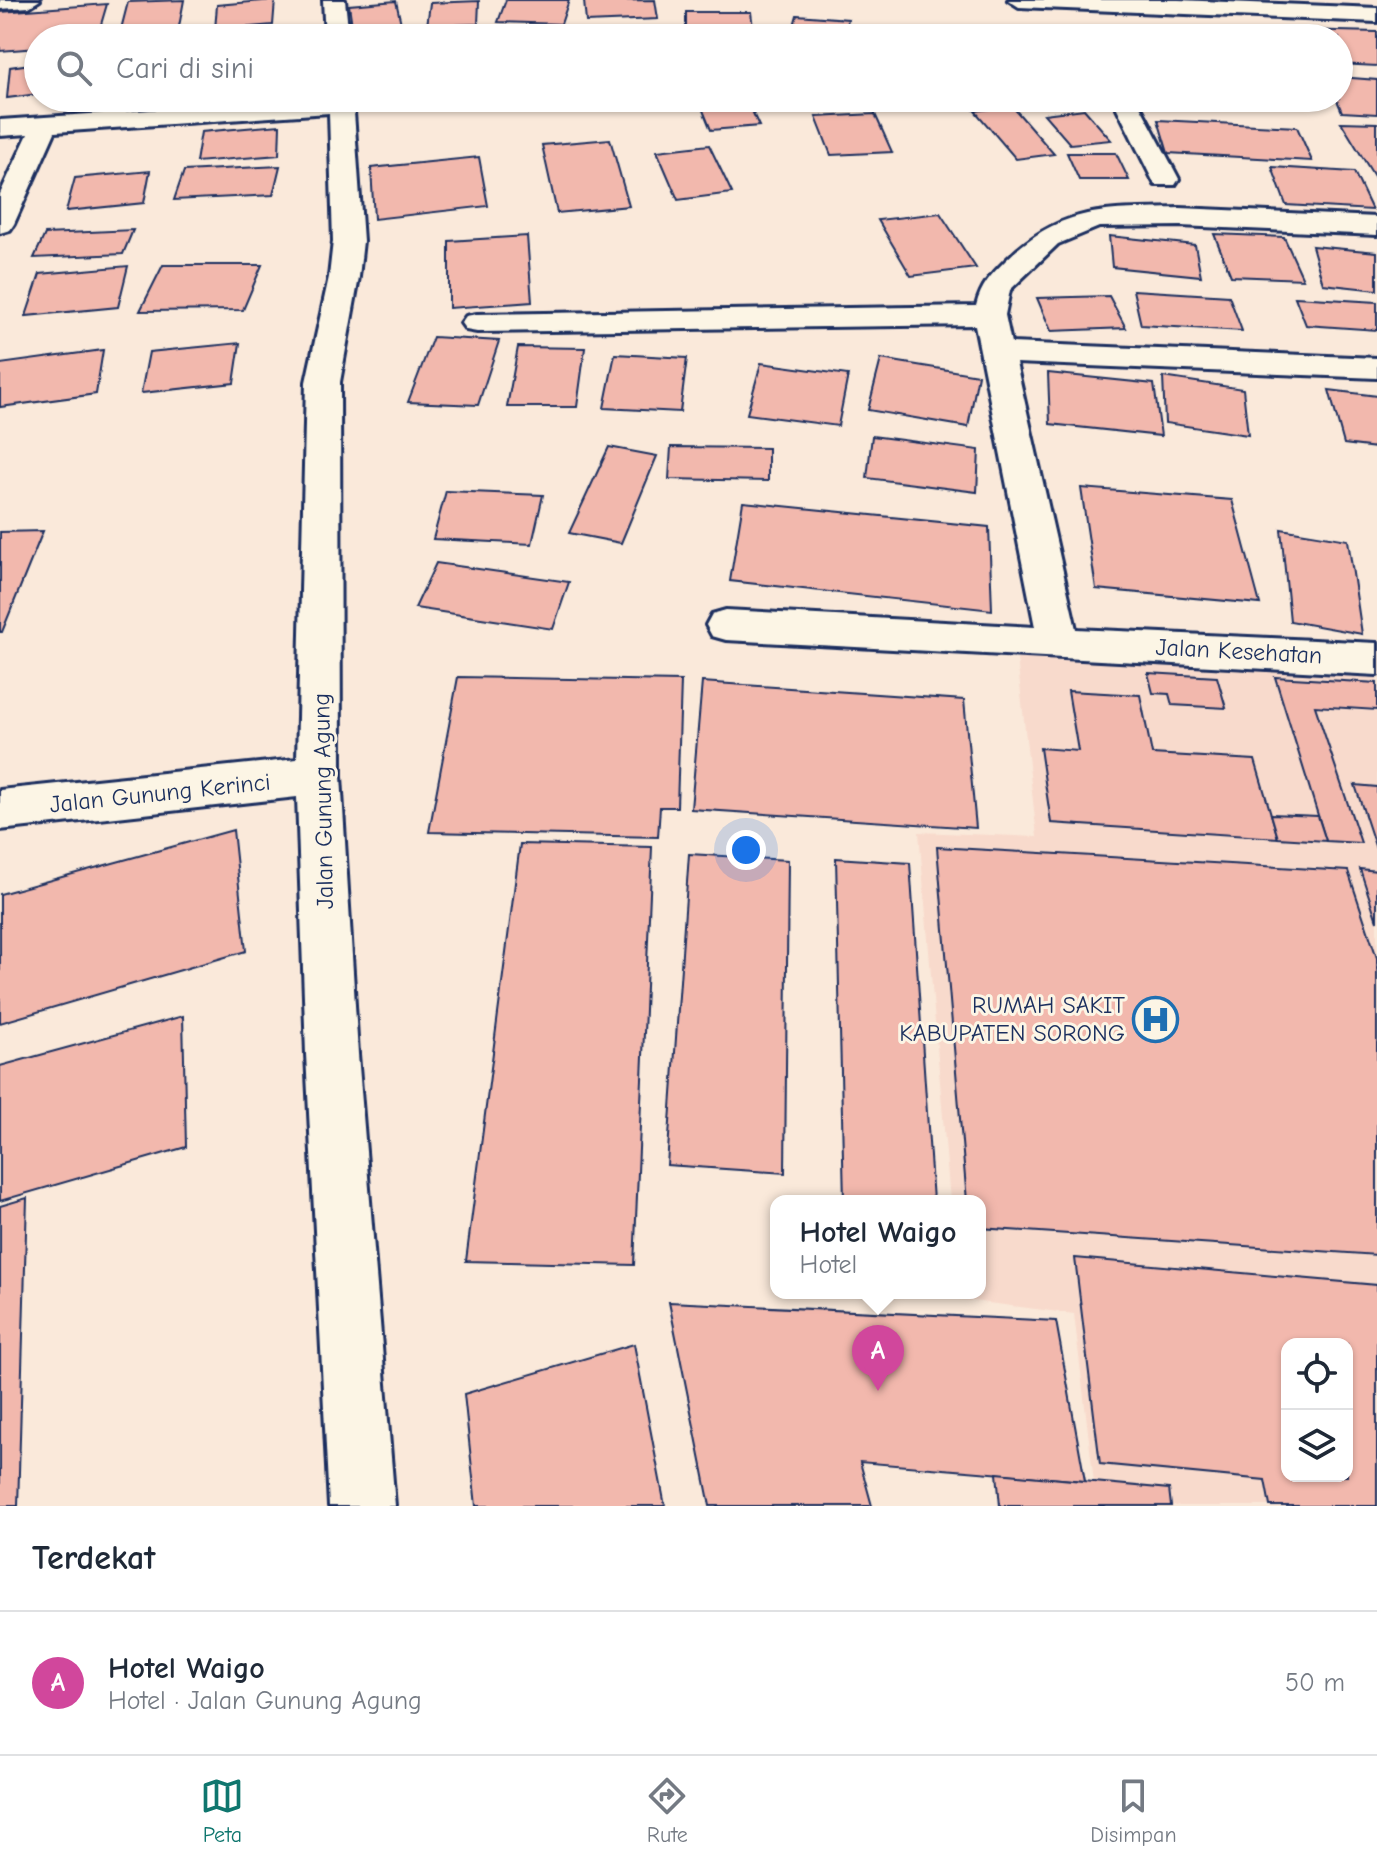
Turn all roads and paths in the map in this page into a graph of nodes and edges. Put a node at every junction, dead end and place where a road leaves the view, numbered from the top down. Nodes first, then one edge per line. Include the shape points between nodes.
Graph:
1 (29, 0) edge
2 (334, 0) edge
3 (1019, 0) edge
4 (0, 2) edge
5 (1286, 5) edge
6 (1377, 15) edge
7 (336, 24) edge
8 (212, 112) edge
9 (342, 112) edge
10 (1131, 112) edge
11 (45, 125) junction
12 (0, 128) edge
13 (1165, 179) dead end
14 (0, 224) edge
15 (1377, 226) edge
16 (989, 315) junction
17 (477, 323) dead end
18 (1000, 352) junction
19 (1377, 368) edge
20 (726, 625) dead end
21 (1058, 644) junction
22 (1377, 659) edge
23 (319, 776) junction
24 (0, 810) edge
25 (362, 1506) edge

1 - 4 street
2 - 7 street
3 - 5 street via 1102,16
5 - 6 street
8 - 11 street
9 - 23 street, Jalan Gunung Agung via 348,240 323,382
10 - 13 street
11 - 12 street
11 - 14 street
15 - 16 street via 1180,217 1095,219 1048,238 1021,261 995,288
16 - 17 street
16 - 18 street
18 - 19 street
18 - 21 street
20 - 21 street, Jalan Kesehatan
21 - 22 street, Jalan Kesehatan
23 - 24 street, Jalan Gunung Kerinci
23 - 25 street, Jalan Gunung Agung

